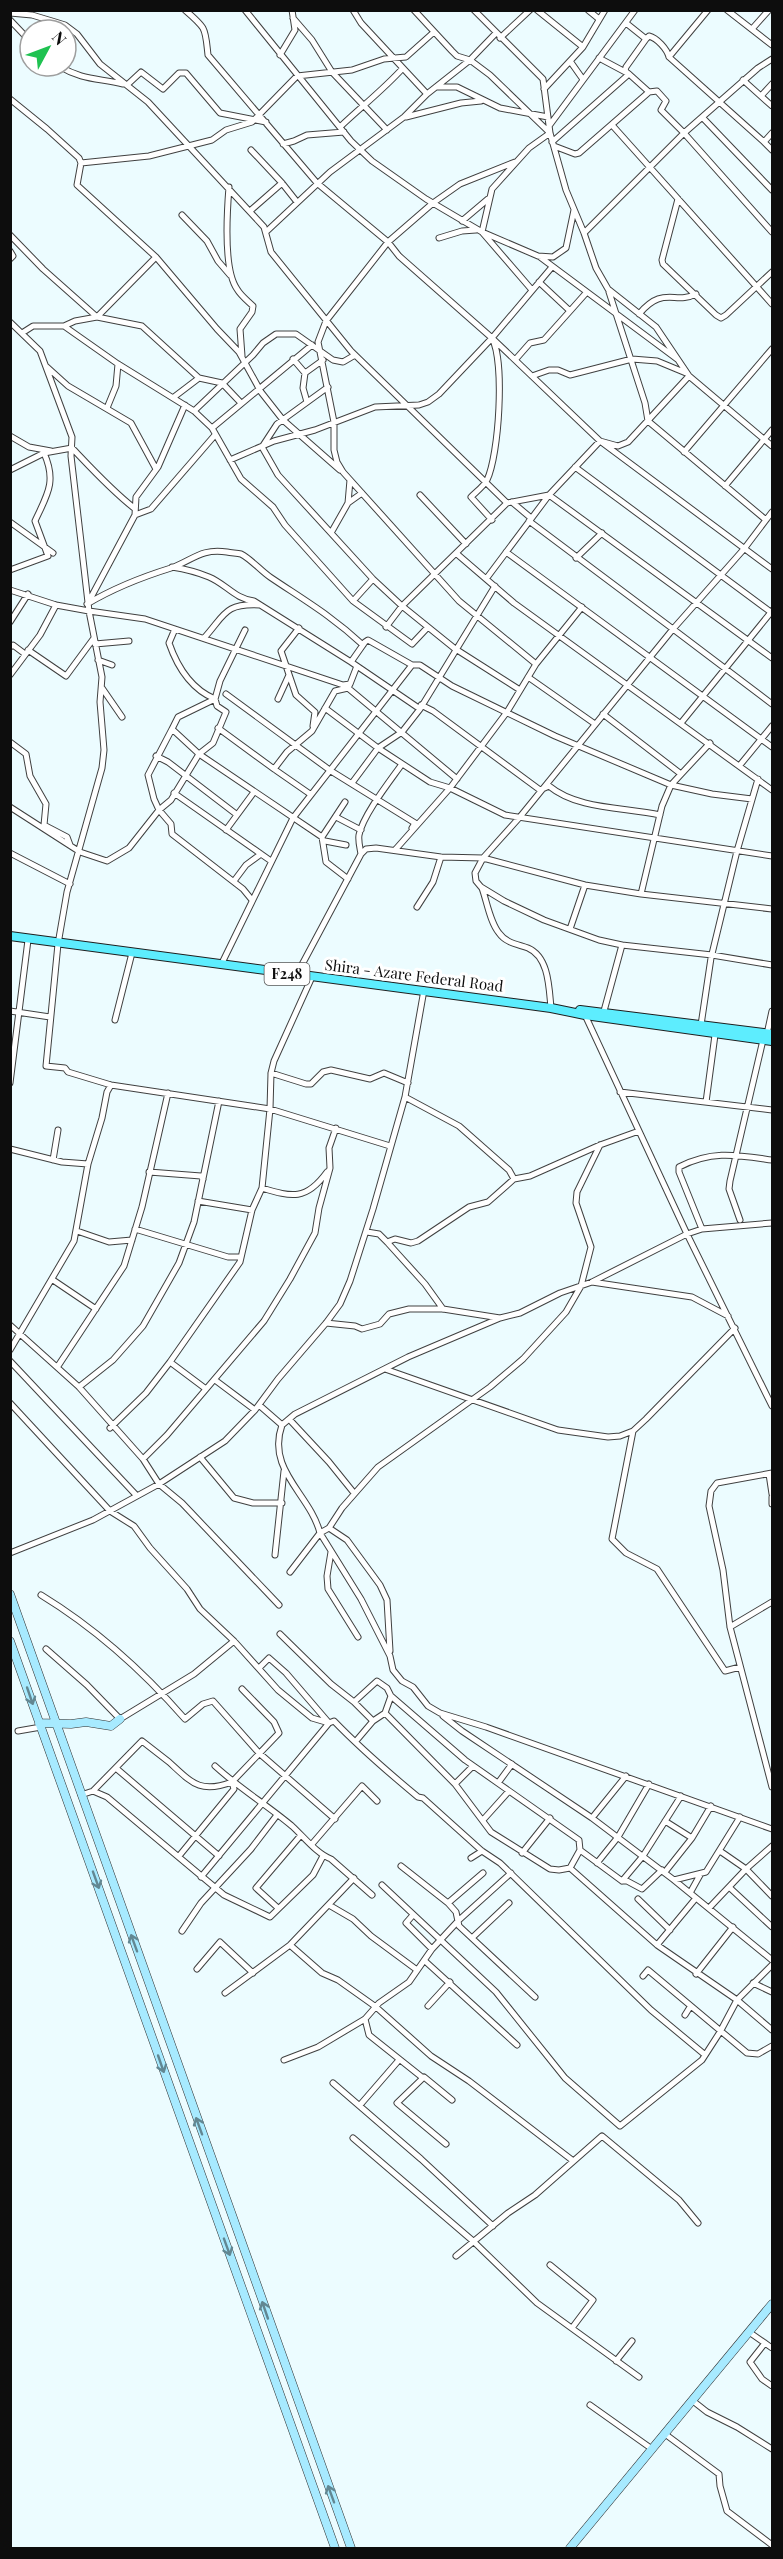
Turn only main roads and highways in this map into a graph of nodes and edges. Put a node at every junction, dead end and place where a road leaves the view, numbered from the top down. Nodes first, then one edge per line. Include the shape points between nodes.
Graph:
1 (10, 936) edge
2 (564, 1010) junction
3 (769, 1037) edge

1 - 2 main road, Shira - Azare Federal Road / F248
2 - 3 main road, Shira - Azare Federal Road / F248 via 604,1011
2 - 3 main road, Shira - Azare Federal Road / F248 via 715,1035

